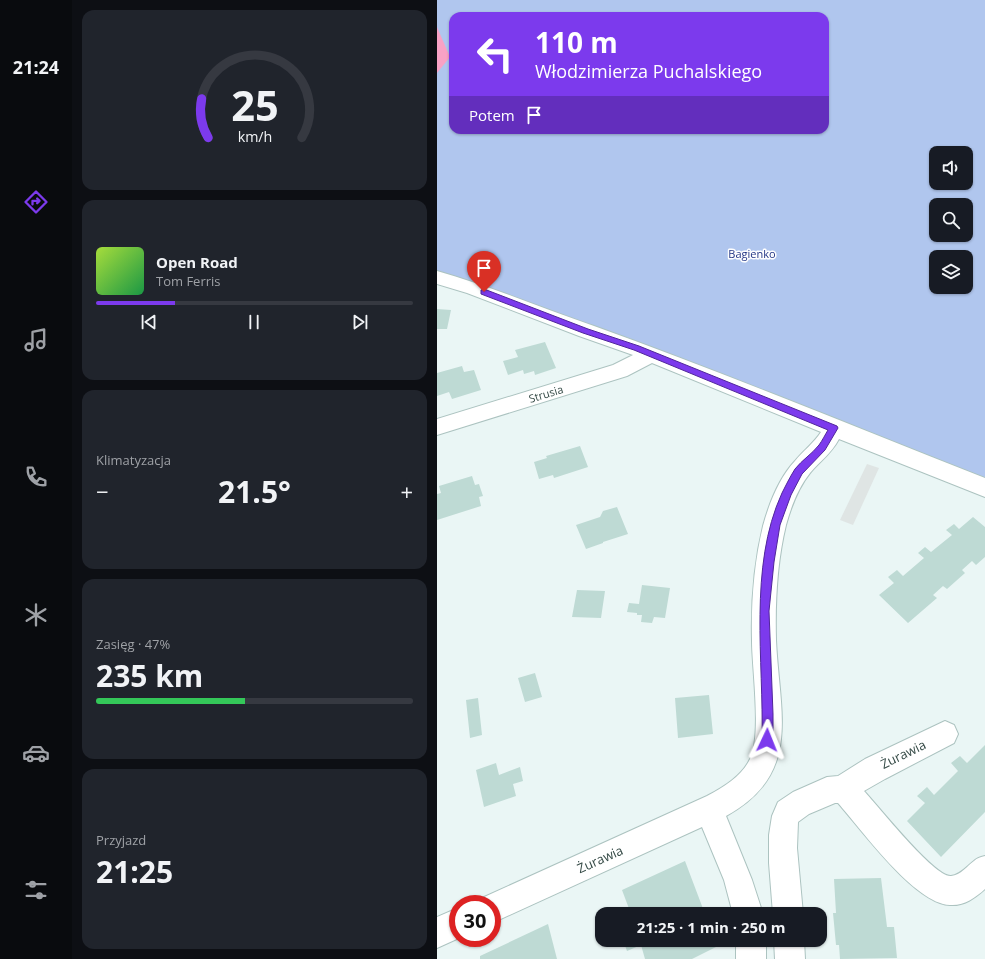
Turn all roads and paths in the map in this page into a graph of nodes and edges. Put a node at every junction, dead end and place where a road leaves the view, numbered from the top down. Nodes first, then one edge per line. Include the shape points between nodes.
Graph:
1 (437, 277) edge
2 (652, 354) junction
3 (437, 427) edge
4 (834, 428) junction
5 (985, 488) edge
6 (945, 734) dead end
7 (842, 789) junction
8 (709, 810) junction
9 (985, 870) edge
10 (501, 904) edge
11 (746, 907) edge
12 (787, 907) edge
13 (449, 927) edge
14 (437, 933) edge
15 (751, 947) edge
16 (789, 947) edge
17 (751, 959) edge
18 (790, 959) edge

1 - 2 street via 480,290
2 - 3 street, Strusia via 620,371
2 - 4 street
4 - 5 street
4 - 8 street, Żurawia via 822,447 792,482 773,533 764,611 768,732 764,760 747,785
6 - 7 street, Żurawia via 875,769
7 - 9 street via 933,885 949,891 963,889
7 - 12 street, Żurawia via 829,790 800,804 786,817 783,831
8 - 10 street, Żurawia
8 - 11 street via 738,880
13 - 14 street
15 - 17 street
16 - 18 street

